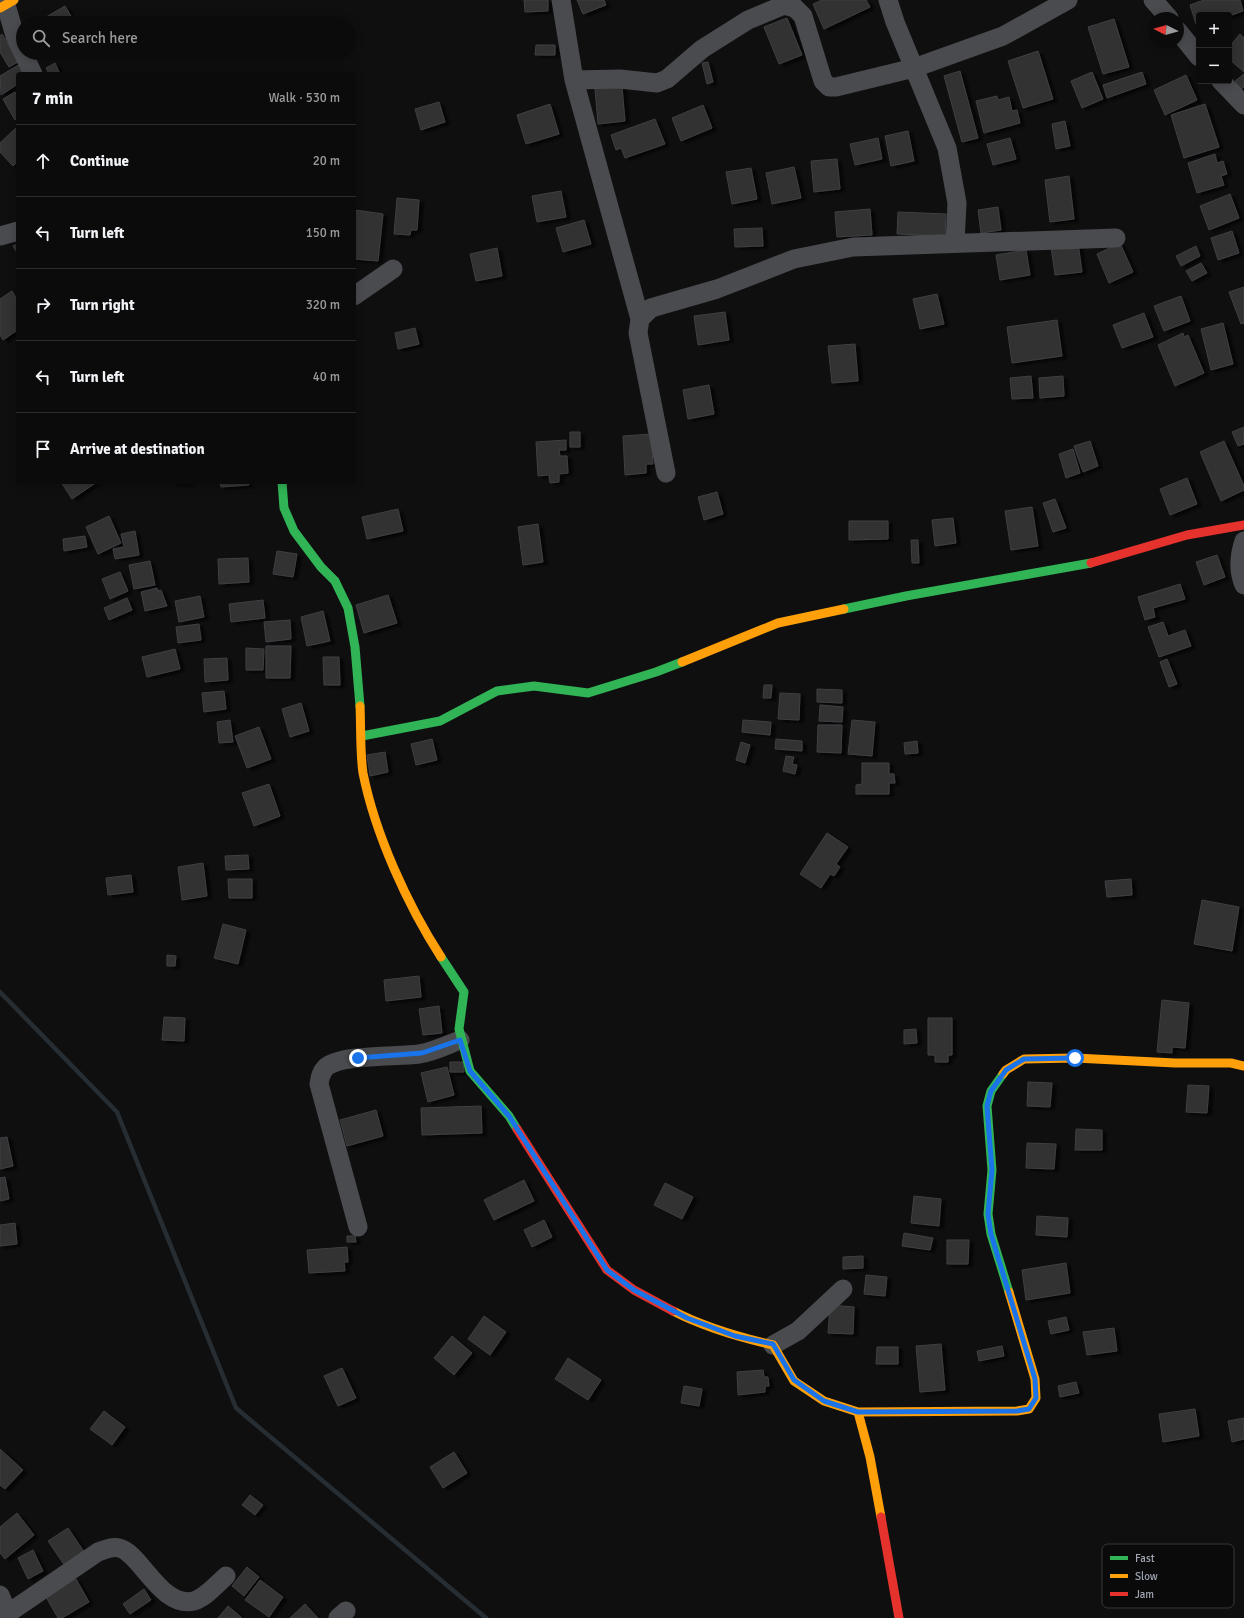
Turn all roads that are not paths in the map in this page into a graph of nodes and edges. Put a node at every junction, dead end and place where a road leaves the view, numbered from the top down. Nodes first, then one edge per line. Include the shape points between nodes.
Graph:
1 (561, 0) edge
2 (888, 0) edge
3 (1068, 0) edge
4 (1153, 0) edge
5 (7, 3) edge
6 (1164, 12) edge
7 (16, 38) edge
8 (1184, 38) edge
9 (1196, 53) edge
10 (26, 60) edge
11 (914, 68) junction
12 (32, 72) edge
13 (574, 80) junction
14 (1224, 84) edge
15 (1244, 105) edge
16 (16, 232) edge
17 (0, 236) edge
18 (1116, 238) dead end
19 (955, 243) junction
20 (393, 268) dead end
21 (356, 295) edge
22 (640, 319) junction
23 (666, 473) dead end
24 (282, 484) edge
25 (1244, 524) edge
26 (1244, 541) edge
27 (1244, 585) edge
28 (362, 736) junction
29 (460, 1040) junction
30 (1244, 1066) edge
31 (358, 1227) dead end
32 (843, 1289) dead end
33 (773, 1344) junction
34 (858, 1412) junction
35 (226, 1576) dead end
36 (0, 1595) edge
37 (8, 1616) edge
38 (899, 1618) edge

1 - 13 street
2 - 11 street
3 - 11 street via 1003,36
4 - 6 street
5 - 7 street
8 - 9 street
10 - 12 street
11 - 13 street via 829,87 823,81 803,16 795,8 784,5 748,20 702,49 667,79 657,83 620,79
11 - 19 street via 947,148 957,203
13 - 22 street
14 - 15 street
16 - 17 street
18 - 19 street
19 - 22 street via 853,248 794,259 717,289 651,308
20 - 21 street
22 - 23 street via 638,333
24 - 28 street via 284,508 294,531 335,581 348,608 355,647
25 - 28 street via 1187,535 1082,566 913,594 778,623 656,672 588,693 534,686 498,691 440,721
26 - 27 street via 1240,574
28 - 29 street via 363,771 373,815 394,867 430,940 464,992 458,1029
29 - 31 street via 422,1053 339,1062 326,1067 321,1073 319,1084
29 - 33 street via 470,1071 509,1116 607,1270 634,1290 687,1318 735,1336
30 - 34 street via 1231,1063 1061,1058 1024,1059 1006,1070 991,1091 987,1106 992,1170 988,1214 991,1234 1035,1379 1036,1398 1029,1409 1017,1411
32 - 33 street via 798,1331
33 - 34 street via 794,1380 824,1401
34 - 38 street via 870,1457
35 - 37 street via 203,1596 194,1601 183,1600 172,1596 151,1580 126,1550 110,1548 98,1552
36 - 37 street

